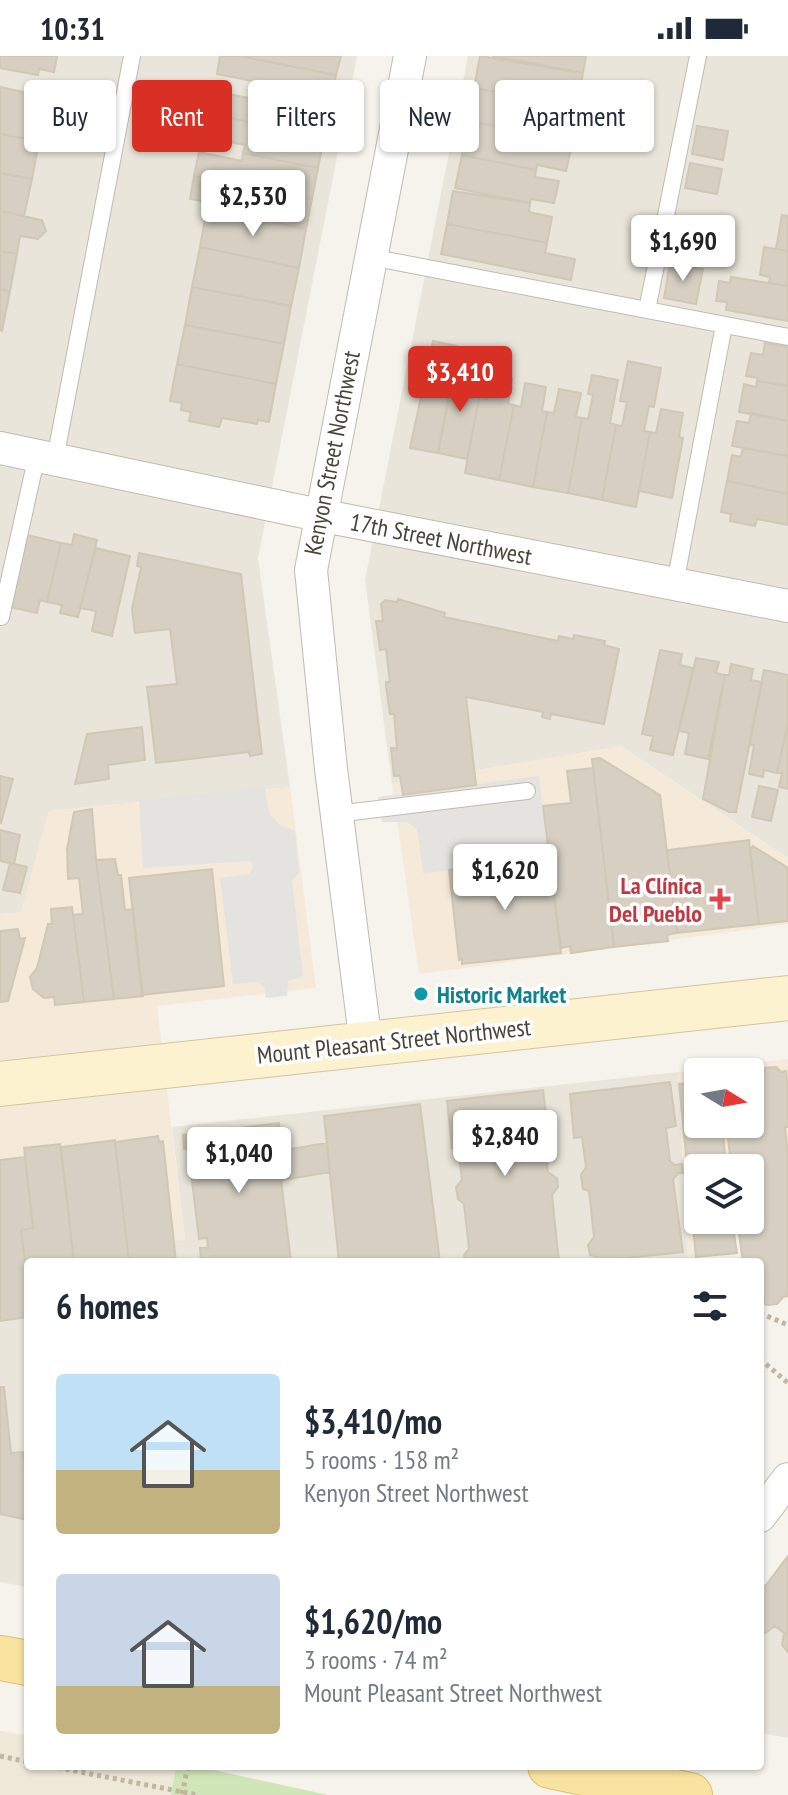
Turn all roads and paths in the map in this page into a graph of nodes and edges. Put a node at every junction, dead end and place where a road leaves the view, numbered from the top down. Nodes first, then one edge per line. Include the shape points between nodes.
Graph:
1 (132, 56) edge
2 (410, 56) edge
3 (698, 56) edge
4 (370, 257) junction
5 (647, 310) junction
6 (724, 325) junction
7 (788, 337) edge
8 (0, 448) edge
9 (46, 457) junction
10 (319, 515) junction
11 (675, 584) junction
12 (788, 606) edge
13 (1, 617) edge
14 (527, 791) dead end
15 (336, 814) junction
16 (788, 998) edge
17 (366, 1044) junction
18 (0, 1084) edge
19 (764, 1315) edge
20 (788, 1325) edge
21 (764, 1362) edge
22 (788, 1383) edge
23 (788, 1479) edge
24 (764, 1511) edge
25 (0, 1658) edge
26 (24, 1662) edge
27 (0, 1756) edge
28 (24, 1761) edge
29 (70, 1770) edge
30 (187, 1770) edge
31 (577, 1770) edge
32 (182, 1793) edge
33 (198, 1795) edge
34 (690, 1795) edge

1 - 9 lane
2 - 4 street, Kenyon Street Northwest
3 - 5 lane
4 - 5 lane
4 - 10 street, Kenyon Street Northwest
5 - 6 lane
6 - 7 lane
6 - 11 lane
8 - 9 street, 17th Street Northwest
9 - 10 street, 17th Street Northwest
9 - 13 lane
10 - 11 street, 17th Street Northwest
10 - 15 street, Kenyon Street Northwest via 311,570
11 - 12 street, 17th Street Northwest
14 - 15 lane
15 - 17 street, Kenyon Street Northwest
16 - 17 street, Mount Pleasant Street Northwest
17 - 18 street, Mount Pleasant Street Northwest
19 - 20 path
21 - 22 path
23 - 24 street
25 - 26 main road
27 - 28 path
29 - 32 path
30 - 32 path
31 - 34 main road
32 - 33 path

